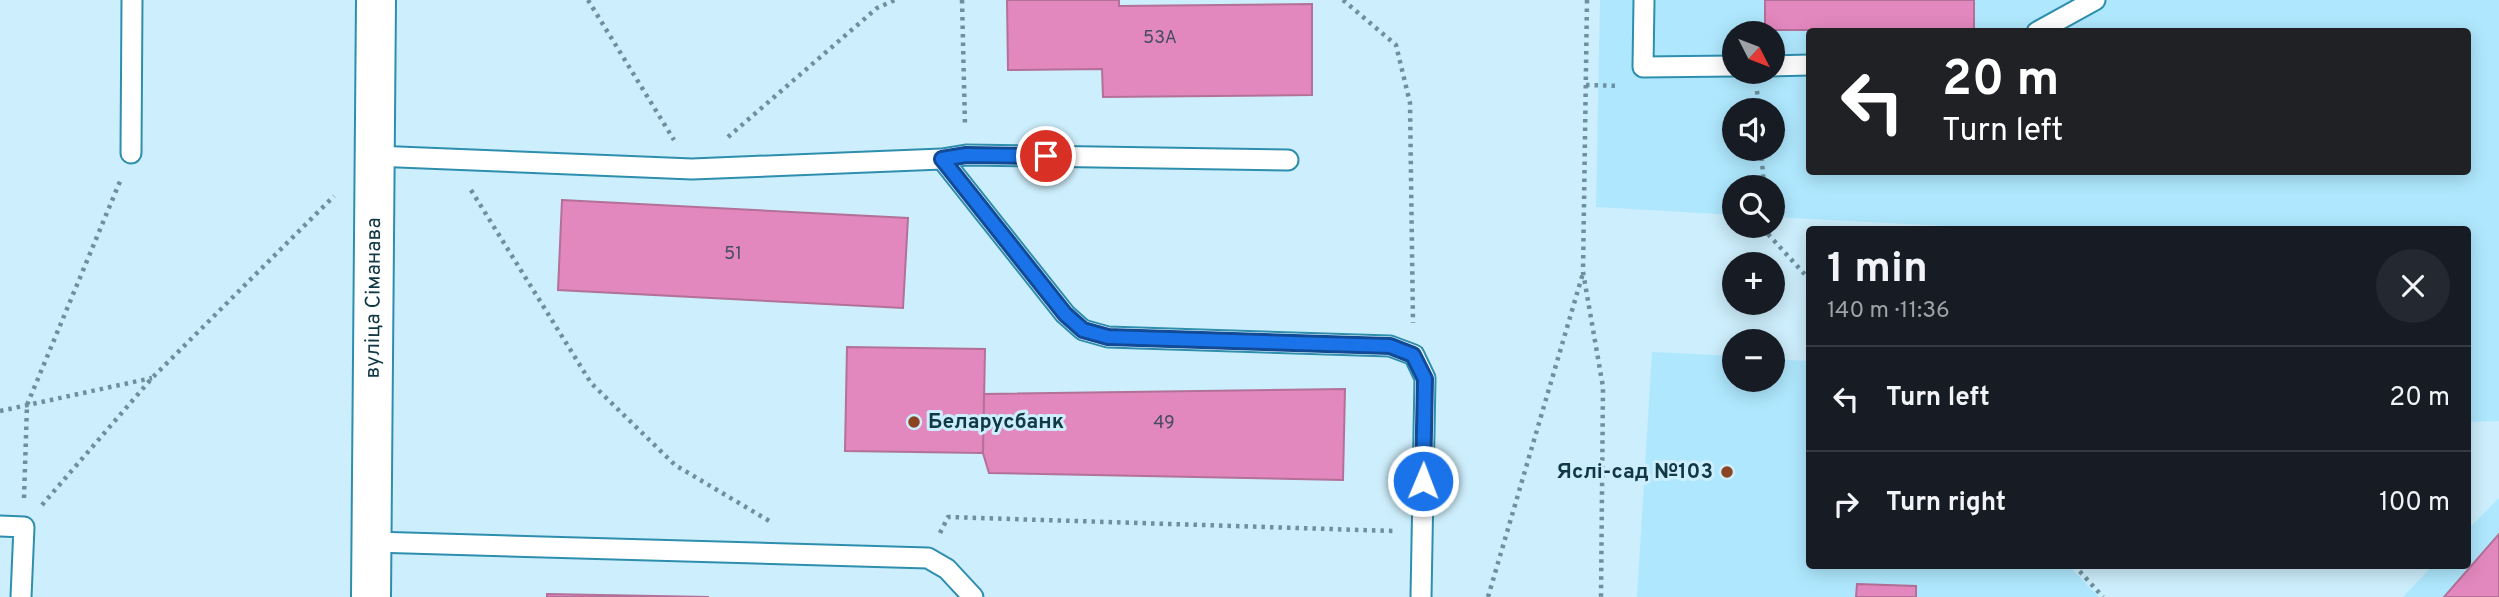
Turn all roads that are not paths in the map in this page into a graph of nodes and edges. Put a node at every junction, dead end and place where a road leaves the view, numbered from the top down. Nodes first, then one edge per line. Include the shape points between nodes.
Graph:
1 (132, 0) edge
2 (376, 0) edge
3 (1644, 0) edge
4 (2095, 0) edge
5 (2044, 28) edge
6 (1806, 65) edge
7 (1722, 66) edge
8 (1785, 66) edge
9 (131, 153) road end
10 (374, 156) junction
11 (942, 159) junction
12 (1289, 160) dead end
13 (0, 526) edge
14 (373, 541) junction
15 (21, 597) edge
16 (371, 597) edge
17 (973, 597) edge
18 (1421, 597) edge

1 - 9 lane
2 - 10 main road, вуліца Сіманава
3 - 7 lane via 1643,67
4 - 5 lane
6 - 8 lane
10 - 11 lane via 692,169
10 - 14 main road, вуліца Сіманава
11 - 12 lane via 966,155
11 - 18 lane via 1065,314 1083,330 1108,337 1390,346 1413,355 1425,379
13 - 15 lane via 24,527
14 - 16 main road, вуліца Сіманава
14 - 17 lane via 928,558 947,569

